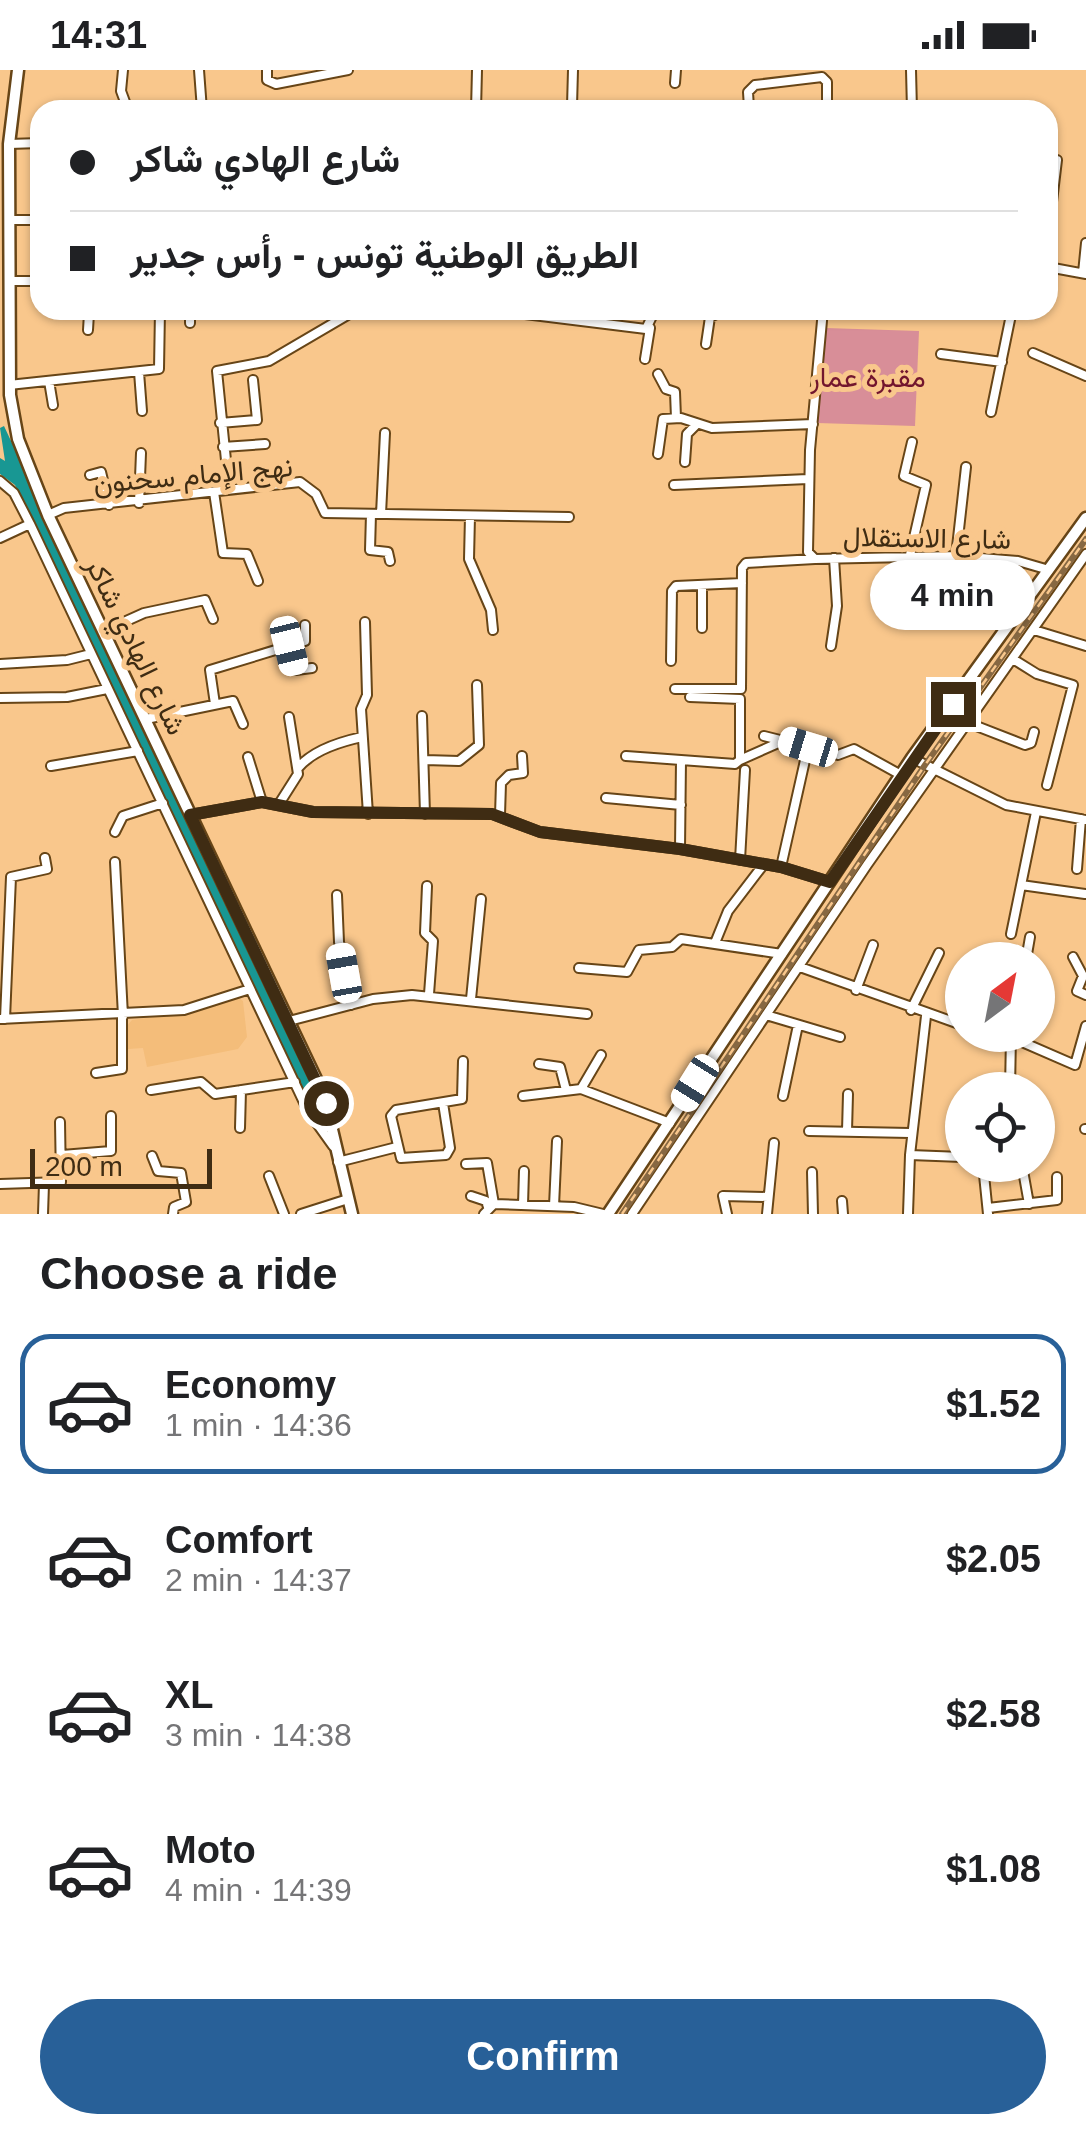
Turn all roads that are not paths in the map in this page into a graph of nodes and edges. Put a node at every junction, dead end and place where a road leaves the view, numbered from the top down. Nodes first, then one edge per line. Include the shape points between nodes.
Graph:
1 (18, 70) edge
2 (124, 70) edge
3 (199, 70) edge
4 (267, 70) edge
5 (348, 70) edge
6 (477, 70) edge
7 (574, 70) edge
8 (676, 70) edge
9 (910, 70) edge
10 (676, 83) dead end
11 (124, 100) edge
12 (201, 100) edge
13 (476, 100) edge
14 (572, 100) edge
15 (748, 100) edge
16 (828, 100) edge
17 (912, 100) edge
18 (30, 143) edge
19 (9, 144) junction
20 (7, 227) edge
21 (1086, 244) edge
22 (1058, 268) edge
23 (1084, 274) edge
24 (12, 281) junction
25 (30, 281) edge
26 (89, 320) edge
27 (160, 320) edge
28 (338, 320) edge
29 (580, 320) edge
30 (652, 320) edge
31 (710, 320) edge
32 (822, 320) edge
33 (1010, 320) edge
34 (650, 328) junction
35 (88, 330) dead end
36 (706, 344) dead end
37 (1033, 352) dead end
38 (942, 354) dead end
39 (645, 360) dead end
40 (1002, 362) junction
41 (140, 372) junction
42 (658, 374) dead end
43 (1086, 376) edge
44 (253, 380) dead end
45 (50, 381) junction
46 (9, 385) junction
47 (54, 404) dead end
48 (142, 411) dead end
49 (991, 412) dead end
50 (676, 418) junction
51 (220, 424) junction
52 (697, 424) junction
53 (813, 424) junction
54 (385, 433) dead end
55 (912, 442) dead end
56 (265, 444) dead end
57 (224, 446) junction
58 (141, 454) dead end
59 (658, 454) dead end
60 (685, 462) dead end
61 (966, 466) dead end
62 (90, 476) dead end
63 (808, 478) junction
64 (0, 481) edge
65 (674, 485) dead end
66 (229, 490) junction
67 (214, 492) junction
68 (139, 502) junction
69 (109, 505) junction
70 (371, 514) junction
71 (382, 514) junction
72 (48, 515) junction
73 (470, 516) junction
74 (568, 516) dead end
75 (1086, 518) edge
76 (30, 524) junction
77 (0, 538) edge
78 (910, 555) junction
79 (956, 556) junction
80 (816, 558) junction
81 (834, 558) junction
82 (1085, 559) edge
83 (390, 562) dead end
84 (1049, 570) junction
85 (258, 581) dead end
86 (742, 582) junction
87 (702, 585) junction
88 (214, 619) dead end
89 (365, 622) dead end
90 (305, 625) dead end
91 (702, 628) dead end
92 (104, 630) junction
93 (493, 630) dead end
94 (1034, 630) junction
95 (289, 646) junction
96 (831, 646) dead end
97 (1086, 646) edge
98 (92, 654) junction
99 (1014, 659) junction
100 (671, 661) dead end
101 (0, 664) edge
102 (312, 668) dead end
103 (477, 685) dead end
104 (107, 689) junction
105 (675, 689) dead end
106 (690, 697) dead end
107 (0, 698) edge
108 (216, 704) junction
109 (289, 716) dead end
110 (422, 716) dead end
111 (146, 719) junction
112 (966, 722) junction
113 (243, 724) dead end
114 (1034, 732) dead end
115 (764, 736) dead end
116 (362, 737) junction
117 (785, 740) junction
118 (808, 747) junction
119 (138, 751) junction
120 (248, 756) dead end
121 (522, 756) dead end
122 (626, 756) dead end
123 (912, 758) junction
124 (425, 760) junction
125 (681, 760) junction
126 (740, 760) junction
127 (51, 766) dead end
128 (298, 768) junction
129 (745, 770) dead end
130 (933, 770) junction
131 (901, 775) junction
132 (1046, 786) dead end
133 (606, 798) dead end
134 (262, 802) junction
135 (164, 803) junction
136 (279, 804) junction
137 (681, 805) junction
138 (1036, 812) junction
139 (368, 814) junction
140 (425, 814) junction
141 (190, 815) junction
142 (500, 815) junction
143 (1084, 820) edge
144 (115, 832) dead end
145 (680, 849) junction
146 (46, 858) dead end
147 (740, 860) junction
148 (116, 862) dead end
149 (764, 864) junction
150 (781, 867) junction
151 (1077, 869) dead end
152 (830, 882) junction
153 (1021, 885) junction
154 (427, 886) dead end
155 (1086, 894) edge
156 (337, 895) dead end
157 (481, 900) dead end
158 (1011, 934) dead end
159 (1030, 937) dead end
160 (1029, 942) edge
161 (714, 943) junction
162 (873, 945) dead end
163 (939, 953) dead end
164 (782, 954) junction
165 (1073, 958) dead end
166 (800, 967) junction
167 (580, 968) dead end
168 (250, 989) junction
169 (856, 990) junction
170 (429, 994) junction
171 (1086, 995) edge
172 (471, 999) junction
173 (350, 1005) junction
174 (911, 1010) junction
175 (587, 1014) dead end
176 (766, 1015) junction
177 (123, 1016) junction
178 (926, 1016) junction
179 (2, 1019) edge
180 (289, 1021) junction
181 (945, 1021) edge
182 (798, 1024) junction
183 (1086, 1026) edge
184 (840, 1037) dead end
185 (1047, 1052) edge
186 (601, 1055) dead end
187 (463, 1060) dead end
188 (540, 1064) dead end
189 (96, 1073) dead end
190 (295, 1082) junction
191 (151, 1090) dead end
192 (241, 1090) junction
193 (566, 1090) junction
194 (581, 1090) junction
195 (848, 1094) dead end
196 (523, 1096) dead end
197 (783, 1096) dead end
198 (442, 1103) junction
199 (112, 1116) dead end
200 (60, 1122) dead end
201 (670, 1122) junction
202 (240, 1128) dead end
203 (809, 1131) dead end
204 (847, 1131) junction
205 (910, 1133) junction
206 (557, 1141) dead end
207 (774, 1142) dead end
208 (333, 1146) junction
209 (397, 1147) junction
210 (62, 1155) junction
211 (910, 1155) junction
212 (152, 1156) dead end
213 (945, 1156) edge
214 (338, 1162) junction
215 (466, 1164) dead end
216 (524, 1171) dead end
217 (812, 1172) dead end
218 (269, 1176) dead end
219 (1057, 1177) dead end
220 (985, 1182) edge
221 (1025, 1182) edge
222 (0, 1184) edge
223 (44, 1184) junction
224 (472, 1196) dead end
225 (768, 1197) junction
226 (348, 1200) junction
227 (842, 1201) dead end
228 (1029, 1204) junction
229 (523, 1206) junction
230 (554, 1206) junction
231 (489, 1208) edge
232 (988, 1211) edge
233 (44, 1214) edge
234 (173, 1214) edge
235 (284, 1214) edge
236 (301, 1214) edge
237 (352, 1214) edge
238 (606, 1214) edge
239 (632, 1214) edge
240 (727, 1214) edge
241 (767, 1214) edge
242 (813, 1214) edge
243 (843, 1214) edge
244 (908, 1214) edge

1 - 19 main road, شارع الهادي شاكر
2 - 11 street
3 - 12 street
4 - 5 street via 276,84
6 - 13 street
7 - 14 street
8 - 10 street
9 - 17 street
15 - 16 street via 755,85 822,77
18 - 19 street
19 - 20 main road, شارع الهادي شاكر
20 - 24 main road, شارع الهادي شاكر
21 - 23 street
22 - 23 street
24 - 25 street
24 - 46 main road, شارع الهادي شاكر
26 - 35 street
27 - 41 street via 161,366
28 - 51 street via 268,361 217,371
29 - 34 street
30 - 34 street
31 - 36 street
32 - 53 street, شارع الاستقلال
33 - 40 street
34 - 39 street
37 - 43 street
38 - 40 street
40 - 49 street
41 - 45 street
41 - 48 street
42 - 50 street via 675,392
44 - 51 street via 257,420
45 - 46 street
45 - 47 street
46 - 72 main road, شارع الهادي شاكر via 8,418
50 - 52 street
50 - 59 street via 659,424
51 - 57 street
52 - 53 street
52 - 60 street via 687,434
53 - 63 street, شارع الاستقلال
54 - 71 street
55 - 78 street via 904,476 926,486
56 - 57 street
57 - 66 street
58 - 68 street
61 - 79 street
62 - 69 street via 101,472
63 - 65 street
63 - 80 street, شارع الاستقلال via 807,546
64 - 76 street
66 - 67 street, نهج الإمام سحنون
66 - 70 street, نهج الإمام سحنون via 300,482 325,513
67 - 68 street, نهج الإمام سحنون
67 - 85 street via 223,553 247,554
68 - 69 street, نهج الإمام سحنون
69 - 72 street, نهج الإمام سحنون
70 - 71 street, نهج الإمام سحنون
70 - 83 street via 370,550 388,552
71 - 73 street, نهج الإمام سحنون
72 - 92 main road, شارع الهادي شاكر
73 - 74 street, نهج الإمام سحنون
73 - 93 street via 468,559 492,610
75 - 84 main road
76 - 77 street
76 - 98 street
78 - 79 street, شارع الاستقلال
78 - 81 street, شارع الاستقلال
79 - 84 street, شارع الاستقلال
80 - 81 street, شارع الاستقلال
80 - 86 street via 746,562
81 - 96 street
82 - 94 street
84 - 123 main road
86 - 87 street
86 - 105 street via 744,685
87 - 91 street
87 - 100 street via 672,591
88 - 92 street via 206,600 144,613
89 - 116 street
90 - 95 street via 306,640
92 - 111 main road, شارع الهادي شاكر
94 - 97 street
94 - 99 street
95 - 102 street via 296,670
95 - 108 street via 212,668
98 - 101 street
98 - 104 street
99 - 112 street
99 - 132 street via 1073,685
103 - 124 street via 480,745 460,760
104 - 107 street
104 - 119 street
106 - 126 street via 740,699
108 - 111 street
108 - 113 street via 236,702
109 - 128 street
110 - 124 street
111 - 141 main road, شارع الهادي شاكر
112 - 114 street via 1025,745
112 - 130 street
115 - 117 street
116 - 128 street via 336,744
116 - 139 street
117 - 118 street
117 - 126 street
118 - 131 street via 838,755 854,749
118 - 150 street
119 - 127 street
119 - 135 street
120 - 134 street
121 - 142 street via 523,773 502,783
122 - 125 street
123 - 130 street
123 - 131 main road
124 - 140 street
125 - 126 street
125 - 137 street
128 - 136 street
129 - 147 street
130 - 138 street via 993,800
130 - 166 street
131 - 152 main road
133 - 137 street
134 - 136 street
134 - 141 street
135 - 144 street via 124,816
135 - 168 street
136 - 139 street
137 - 145 street
138 - 143 street
138 - 153 street
139 - 140 street
140 - 142 street
141 - 180 main road, شارع الهادي شاكر
142 - 145 street via 560,836
143 - 151 street
145 - 147 street
146 - 179 street via 48,869 12,877
147 - 149 street
148 - 177 street
149 - 150 street
149 - 161 street via 728,911
150 - 152 street
152 - 164 main road
153 - 155 street
153 - 158 street
154 - 170 street
156 - 173 street
157 - 172 street
159 - 160 street
161 - 164 street
161 - 167 street via 681,939 672,947 639,950 627,972
162 - 169 street
163 - 174 street
164 - 201 main road
165 - 171 street via 1083,976 1078,993
166 - 169 street
166 - 176 street
168 - 177 street via 184,1010
168 - 190 street
169 - 174 street
170 - 172 street
170 - 173 street
172 - 175 street
173 - 180 street
174 - 178 street
176 - 182 street
176 - 239 street
177 - 179 street
177 - 189 street via 122,1069
178 - 181 street
178 - 205 street
180 - 208 main road, شارع الهادي شاكر via 324,1096
182 - 184 street
182 - 197 street
183 - 185 street via 1075,1065
186 - 194 street
187 - 198 street via 465,1093
188 - 193 street via 560,1067
190 - 192 street
190 - 208 street
191 - 192 street via 200,1082 212,1093
192 - 202 street
193 - 194 street
193 - 196 street
194 - 201 street
195 - 204 street
198 - 209 street via 396,1110
198 - 209 street via 446,1155 408,1161
199 - 210 street via 111,1152
200 - 210 street
201 - 238 main road
203 - 204 street
204 - 205 street
205 - 211 street
206 - 230 street
207 - 225 street
208 - 214 main road, شارع الهادي شاكر
209 - 214 street
210 - 223 street via 62,1180
211 - 213 street
211 - 244 street
212 - 234 street via 158,1171 181,1173 186,1202 174,1206
214 - 226 main road, شارع الهادي شاكر
215 - 231 street via 487,1163
216 - 229 street
217 - 242 street
218 - 235 street
219 - 228 street via 1058,1200
220 - 232 street
221 - 228 street
222 - 223 street
223 - 233 street
224 - 231 street
225 - 240 street via 723,1196
225 - 241 street
226 - 236 street
226 - 237 main road, شارع الهادي شاكر
227 - 243 street
228 - 232 street
229 - 230 street
229 - 231 street
230 - 238 street

